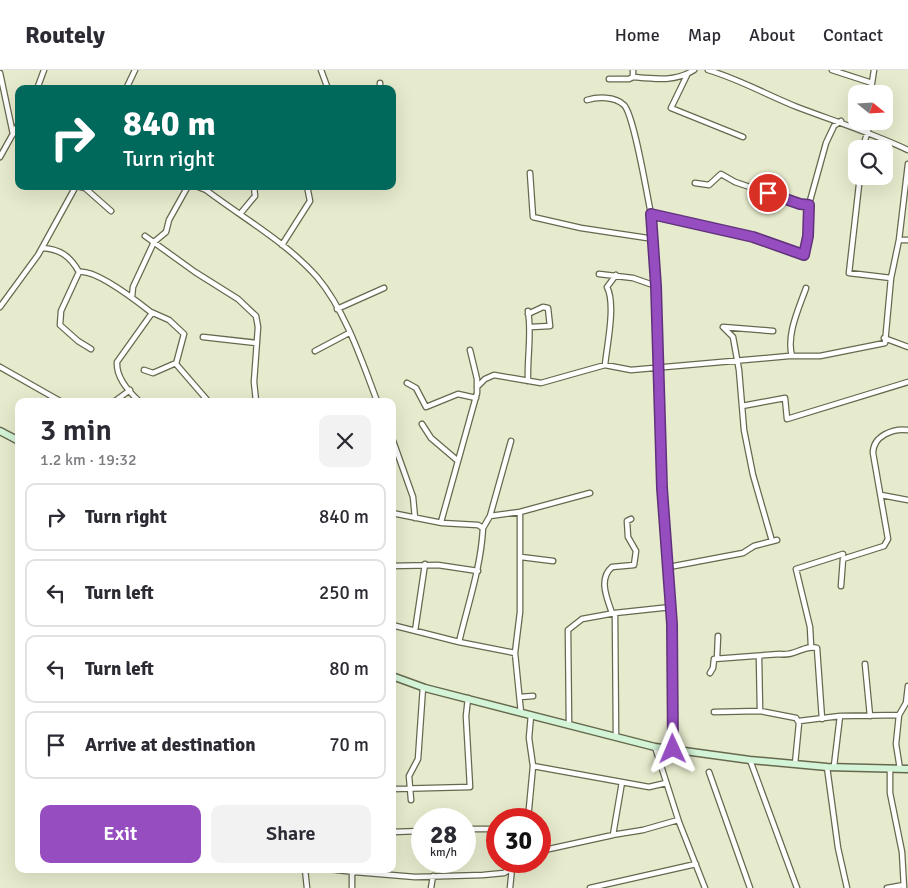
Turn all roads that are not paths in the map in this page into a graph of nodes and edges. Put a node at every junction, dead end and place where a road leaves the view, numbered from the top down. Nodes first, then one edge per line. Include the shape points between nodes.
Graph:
1 (44, 70) edge
2 (135, 70) edge
3 (321, 70) edge
4 (633, 70) edge
5 (694, 70) edge
6 (708, 70) edge
7 (832, 70) edge
8 (874, 70) edge
9 (0, 73) edge
10 (686, 75) junction
11 (633, 77) junction
12 (609, 80) dead end
13 (872, 83) joint
14 (38, 85) edge
15 (128, 85) edge
16 (327, 85) edge
17 (587, 100) dead end
18 (841, 122) junction
19 (15, 130) edge
20 (868, 132) junction
21 (13, 134) junction
22 (742, 137) dead end
23 (865, 140) edge
24 (908, 150) edge
25 (0, 157) edge
26 (908, 164) edge
27 (530, 173) dead end
28 (695, 183) dead end
29 (859, 185) edge
30 (75, 190) edge
31 (87, 190) edge
32 (186, 190) edge
33 (206, 190) edge
34 (254, 190) edge
35 (308, 190) edge
36 (809, 205) junction
37 (111, 211) dead end
38 (240, 214) junction
39 (651, 214) junction
40 (145, 236) dead end
41 (654, 239) junction
42 (899, 240) junction
43 (908, 240) edge
44 (154, 242) junction
45 (282, 245) junction
46 (42, 248) junction
47 (79, 272) junction
48 (599, 274) dead end
49 (616, 276) junction
50 (891, 278) junction
51 (656, 286) junction
52 (384, 288) dead end
53 (806, 288) dead end
54 (132, 297) junction
55 (0, 307) edge
56 (336, 309) junction
57 (151, 312) junction
58 (531, 327) junction
59 (773, 331) dead end
60 (349, 333) junction
61 (202, 337) dead end
62 (887, 340) junction
63 (257, 343) junction
64 (908, 347) edge
65 (91, 349) dead end
66 (470, 350) dead end
67 (315, 351) dead end
68 (792, 356) junction
69 (736, 362) junction
70 (176, 363) junction
71 (605, 365) junction
72 (0, 367) edge
73 (658, 368) junction
74 (144, 370) dead end
75 (528, 381) junction
76 (908, 382) edge
77 (407, 383) dead end
78 (477, 387) junction
79 (130, 390) junction
80 (55, 398) edge
81 (118, 398) edge
82 (137, 398) edge
83 (205, 398) edge
84 (256, 398) edge
85 (376, 398) edge
86 (476, 398) junction
87 (742, 406) junction
88 (422, 424) dead end
89 (908, 430) edge
90 (0, 431) edge
91 (15, 439) edge
92 (511, 441) dead end
93 (396, 449) edge
94 (458, 460) junction
95 (590, 493) dead end
96 (881, 495) junction
97 (908, 500) edge
98 (520, 512) junction
99 (396, 514) edge
100 (490, 516) junction
101 (415, 517) junction
102 (631, 519) dead end
103 (441, 522) junction
104 (483, 528) junction
105 (844, 554) dead end
106 (521, 557) junction
107 (553, 561) dead end
108 (425, 564) junction
109 (396, 566) edge
110 (669, 567) junction
111 (478, 571) junction
112 (841, 586) dead end
113 (671, 607) junction
114 (614, 613) junction
115 (396, 626) edge
116 (415, 631) junction
117 (718, 636) dead end
118 (459, 642) junction
119 (812, 646) junction
120 (515, 653) junction
121 (759, 657) junction
122 (717, 658) junction
123 (865, 664) dead end
124 (710, 673) dead end
125 (396, 677) edge
126 (908, 686) edge
127 (422, 687) junction
128 (533, 696) dead end
129 (520, 697) junction
130 (468, 698) junction
131 (760, 711) junction
132 (714, 712) dead end
133 (521, 713) junction
134 (899, 714) junction
135 (531, 715) junction
136 (840, 716) junction
137 (870, 716) junction
138 (822, 719) junction
139 (799, 721) junction
140 (569, 725) junction
141 (616, 737) junction
142 (655, 747) junction
143 (673, 749) junction
144 (750, 760) junction
145 (795, 764) junction
146 (533, 766) junction
147 (831, 766) junction
148 (890, 770) junction
149 (904, 770) edge
150 (709, 772) dead end
151 (622, 782) junction
152 (666, 782) junction
153 (396, 789) edge
154 (412, 789) junction
155 (411, 800) dead end
156 (529, 808) edge
157 (678, 820) junction
158 (411, 831) edge
159 (396, 832) edge
160 (612, 835) junction
161 (551, 848) edge
162 (696, 864) junction
163 (906, 872) edge
164 (305, 873) edge
165 (354, 873) edge
166 (374, 873) edge
167 (504, 873) edge
168 (512, 873) edge
169 (433, 876) junction
170 (904, 886) edge
171 (307, 888) edge
172 (352, 888) edge
173 (431, 888) edge
174 (510, 888) edge
175 (590, 888) edge
176 (705, 888) edge
177 (750, 888) edge
178 (797, 888) edge
179 (847, 888) edge
180 (887, 888) edge

1 - 14 street
2 - 15 street
3 - 16 street
4 - 11 street
5 - 10 street
6 - 18 street
7 - 13 street
8 - 13 street
9 - 21 street
10 - 11 street via 658,79
10 - 22 street via 671,108
11 - 12 street
17 - 39 street via 610,99 624,105 632,120
18 - 20 street
18 - 36 street via 834,126 826,143
19 - 21 street
20 - 23 street
20 - 24 street
21 - 25 street
26 - 42 street
27 - 41 street via 533,217
28 - 36 street via 709,184 721,174 735,182
29 - 50 street via 849,273
30 - 46 street
31 - 37 street
32 - 44 street via 166,232
33 - 38 street
34 - 38 street via 255,196
35 - 45 street via 310,201
36 - 39 street via 804,255 753,237
38 - 45 street
39 - 41 street
40 - 44 street
41 - 51 street
42 - 43 street
42 - 50 street
44 - 54 street via 133,287
44 - 63 street via 238,299 256,316
45 - 56 street via 317,278
46 - 47 street via 57,249 74,262
46 - 55 street
47 - 54 street via 84,271
47 - 65 street via 61,311 60,325
48 - 49 street
49 - 51 street
49 - 71 street via 607,287 611,306
50 - 62 street
51 - 73 street
52 - 56 street
53 - 68 street via 790,345
54 - 57 street
56 - 60 street
57 - 70 street via 169,320 184,334
57 - 79 street via 117,362 120,379
58 - 58 street via 528,313 548,308 550,326
58 - 75 street
59 - 69 street via 723,327 733,337
60 - 67 street
60 - 85 street
61 - 63 street
62 - 64 street via 901,342
62 - 68 street via 820,356
63 - 84 street
66 - 78 street
68 - 69 street
69 - 73 street
69 - 87 street
70 - 74 street via 153,373
70 - 83 street
71 - 73 street via 631,370
71 - 75 street via 541,383
72 - 80 street
73 - 110 street via 662,488
75 - 78 street via 494,375
76 - 87 street via 786,419 785,398
77 - 86 street via 416,388 426,407 458,394
78 - 86 street
79 - 81 street
79 - 82 street
86 - 94 street
87 - 110 street via 753,475 774,540 743,553
88 - 94 street via 431,438
89 - 96 street via 900,429 881,436 874,447
90 - 91 street
92 - 100 street
93 - 101 street via 413,497
94 - 103 street
95 - 98 street
96 - 97 street
96 - 112 street via 887,543 845,558
98 - 100 street
98 - 106 street
99 - 101 street
100 - 104 street
101 - 103 street
102 - 114 street via 627,521 628,538 636,551 634,564 612,567 605,577 606,595
103 - 104 street
104 - 111 street
105 - 119 street via 796,570
106 - 107 street
106 - 120 street
108 - 109 street
108 - 111 street
108 - 116 street
110 - 113 street
111 - 118 street
113 - 114 street
113 - 143 street
114 - 140 street via 582,619 568,630
114 - 141 street
115 - 116 street
116 - 118 street
117 - 122 street
118 - 120 street
119 - 121 street via 791,655
119 - 138 street via 817,648
120 - 129 street
121 - 122 street
121 - 131 street
122 - 124 street
123 - 137 street
125 - 127 street
126 - 134 street via 906,703
127 - 130 street
127 - 154 street via 418,759 410,776
128 - 129 street
129 - 133 street
130 - 133 street
130 - 154 street via 470,787
131 - 132 street
131 - 139 street via 790,716
133 - 135 street
134 - 137 street
134 - 149 street via 896,744
135 - 140 street
135 - 146 street via 529,738
136 - 137 street
136 - 138 street
136 - 147 street
138 - 139 street
139 - 145 street
140 - 141 street
141 - 142 street
142 - 143 street
142 - 152 street
143 - 144 street
144 - 145 street
144 - 178 street
145 - 147 street
146 - 151 street
146 - 156 street
147 - 148 street
147 - 179 street via 838,848
148 - 149 street
148 - 163 street via 890,794
150 - 177 street
151 - 152 street via 649,787
151 - 160 street
152 - 157 street
153 - 154 street
154 - 155 street
157 - 160 street
157 - 162 street
158 - 159 street
160 - 161 street
162 - 175 street
162 - 176 street
163 - 170 street
164 - 171 street
165 - 172 street
166 - 169 street
167 - 169 street
168 - 174 street
169 - 173 street
170 - 180 street

